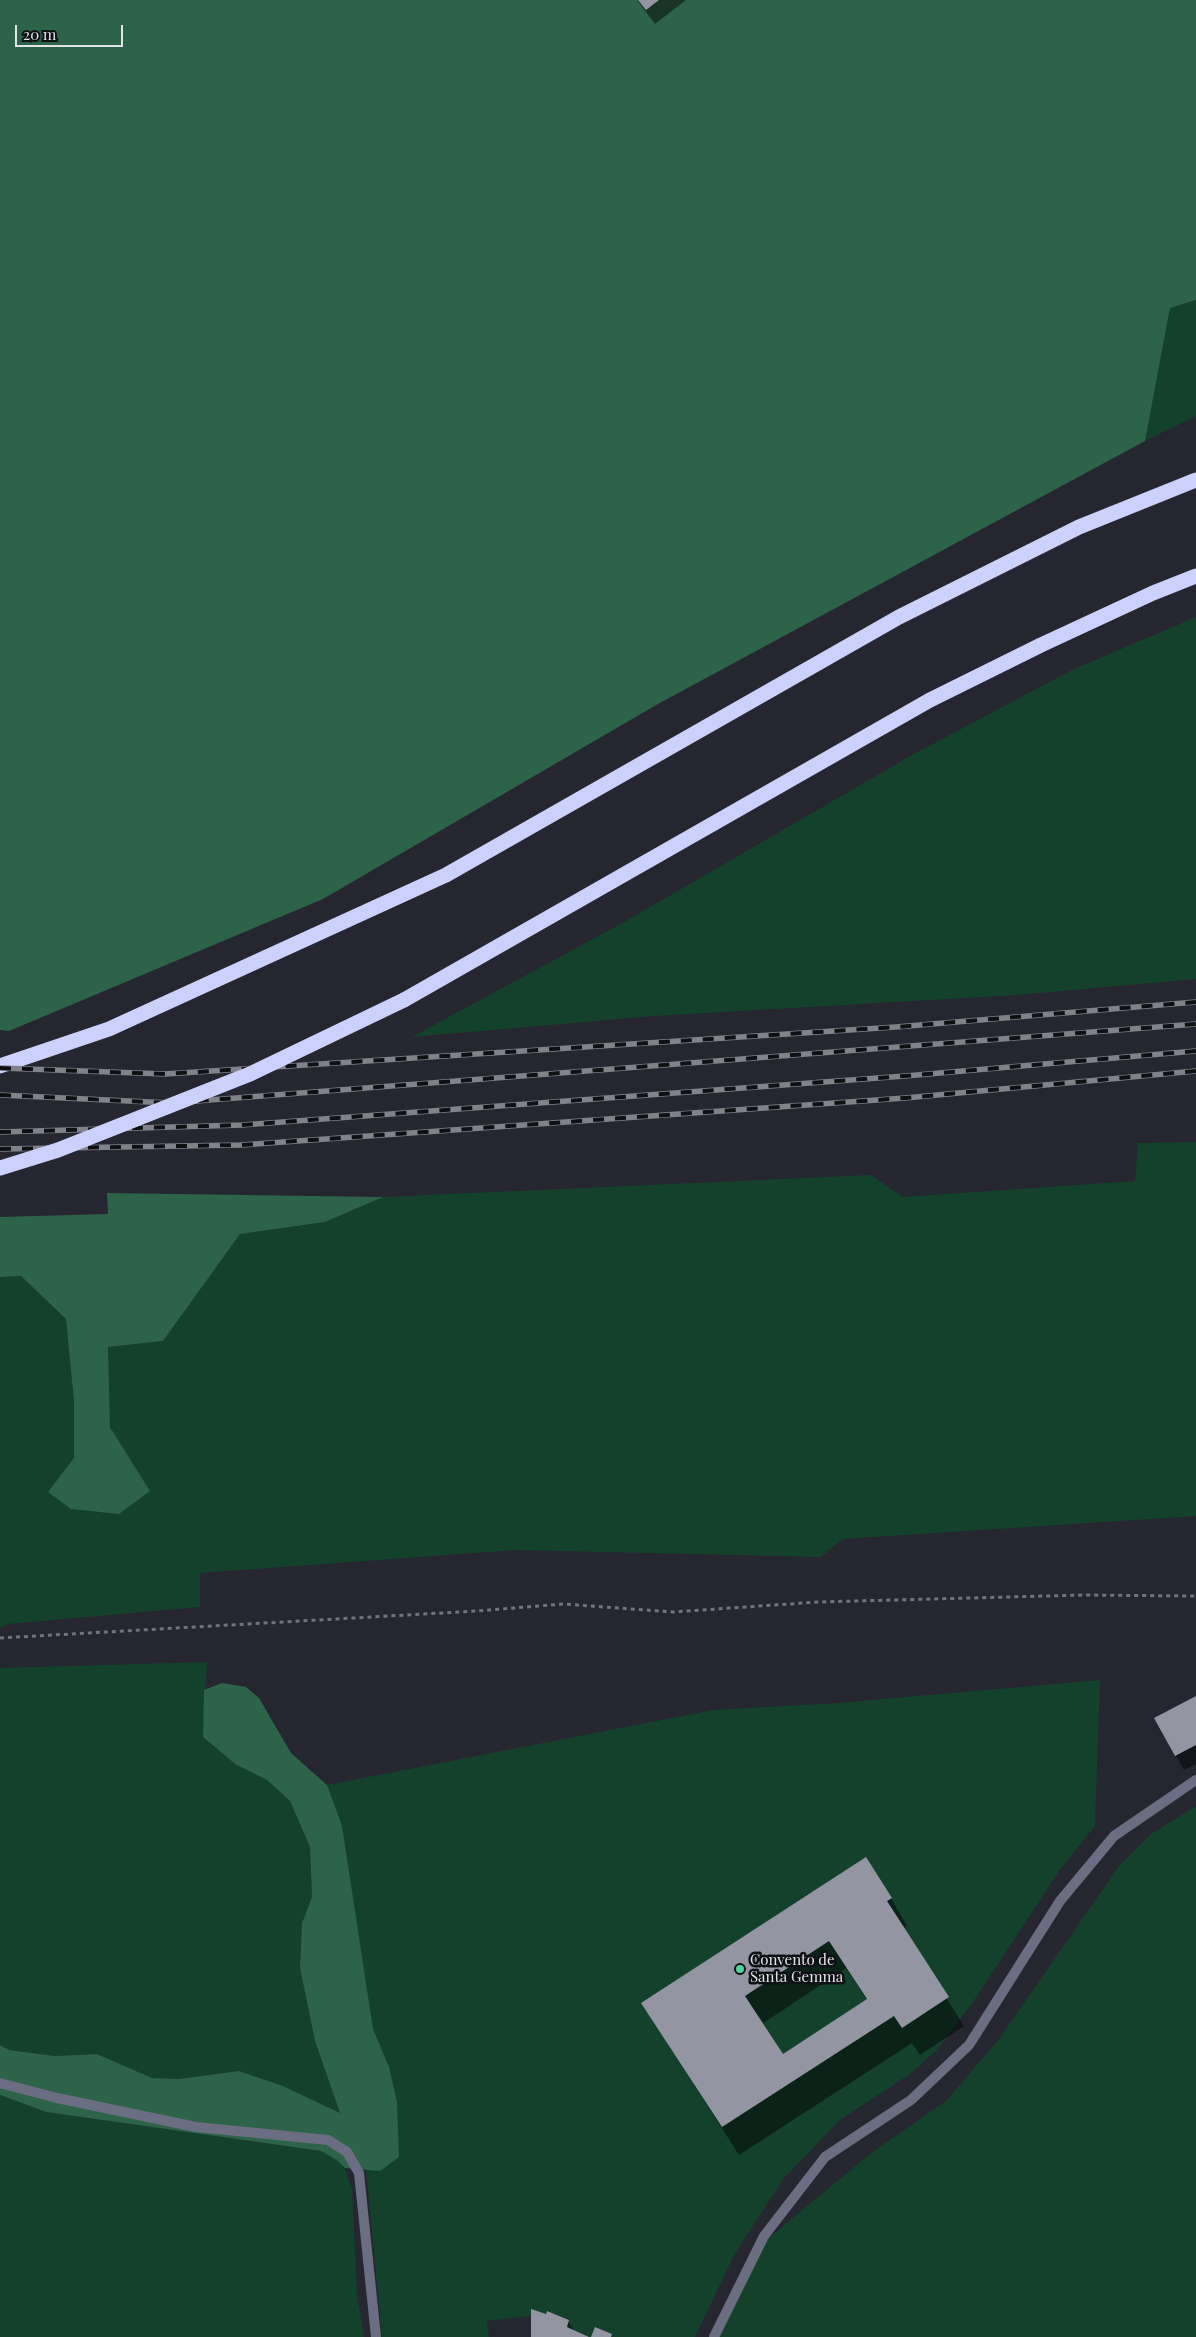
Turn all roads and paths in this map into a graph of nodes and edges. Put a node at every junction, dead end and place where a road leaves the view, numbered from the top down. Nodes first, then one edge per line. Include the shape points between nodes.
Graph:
1 (1196, 480) edge
2 (1196, 576) edge
3 (0, 1066) edge
4 (0, 1168) edge
5 (1196, 1596) edge
6 (0, 1638) edge
7 (1196, 1780) edge
8 (0, 2083) edge
9 (376, 2337) edge
10 (714, 2337) edge

1 - 3 highway via 1079,527 899,616 446,875 109,1028
2 - 4 highway, bridge via 1041,645 930,700 404,1000 250,1074 58,1150
5 - 6 path via 838,1602 672,1612 563,1604
7 - 10 street via 1114,1836 1060,1902 969,2045 911,2100 825,2157 764,2236
8 - 9 street via 196,2127 328,2140 347,2152 359,2173

